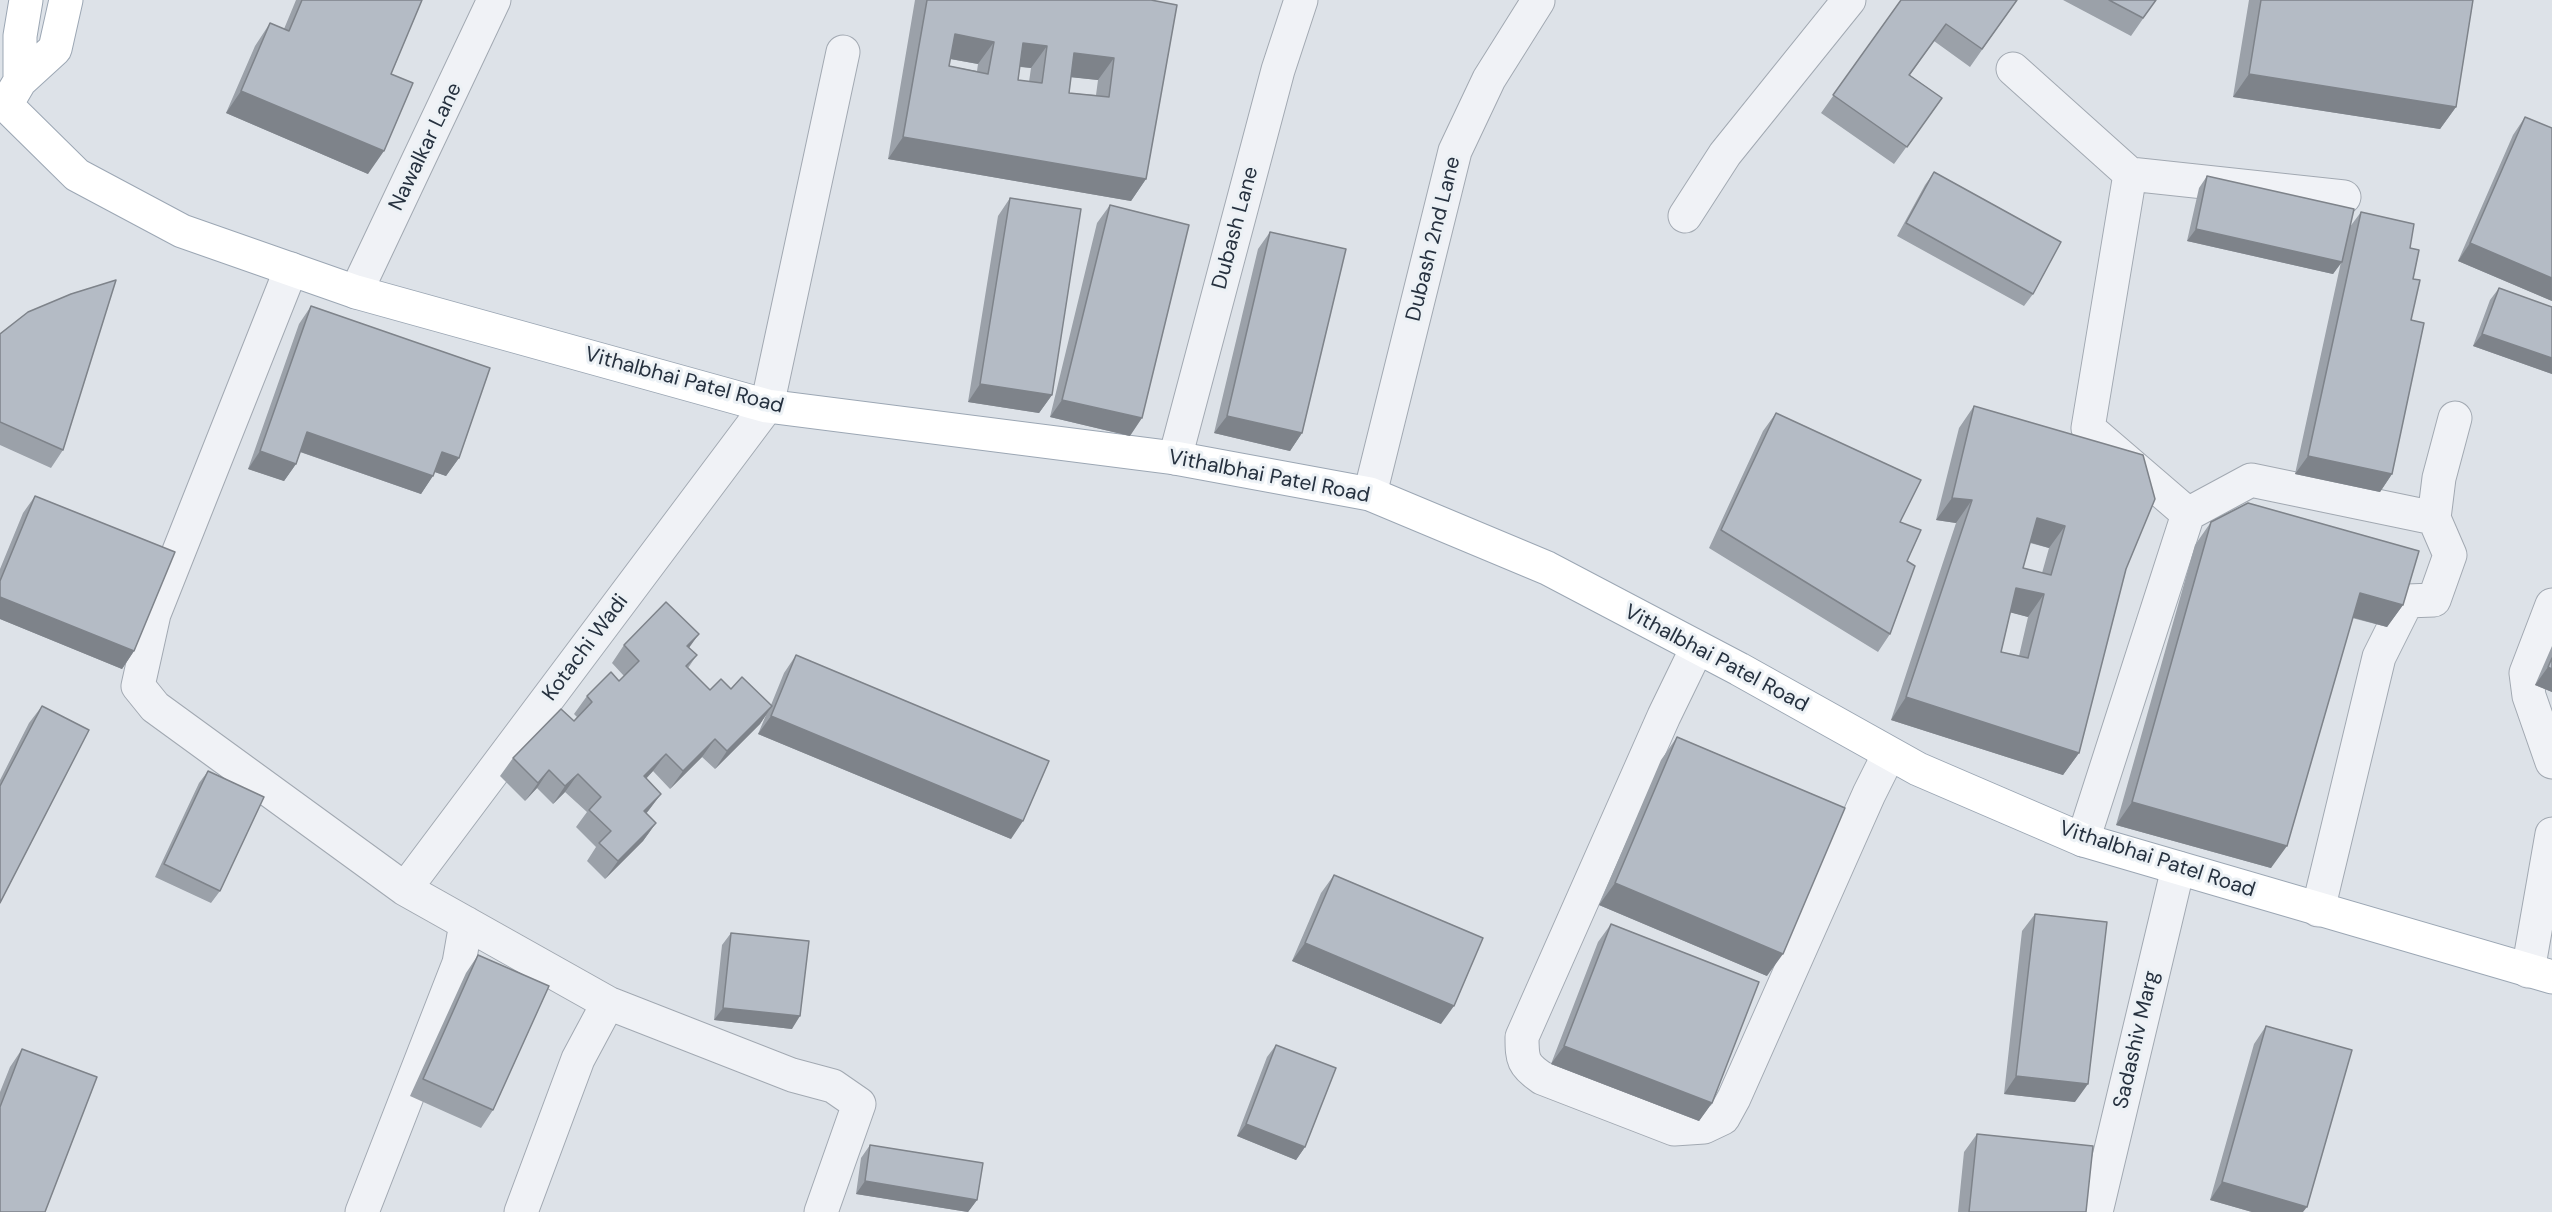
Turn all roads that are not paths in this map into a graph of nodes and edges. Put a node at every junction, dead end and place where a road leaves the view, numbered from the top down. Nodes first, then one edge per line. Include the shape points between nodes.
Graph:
1 (26, 0) edge
2 (66, 0) edge
3 (494, 0) edge
4 (1301, 0) edge
5 (1849, 0) edge
6 (1538, 1) edge
7 (843, 52) dead end
8 (2013, 69) dead end
9 (6, 100) edge
10 (2130, 174) junction
11 (2344, 197) dead end
12 (1685, 216) dead end
13 (291, 269) junction
14 (356, 292) junction
15 (767, 406) junction
16 (2455, 418) dead end
17 (1175, 458) junction
18 (1370, 494) junction
19 (2188, 514) junction
20 (2434, 518) junction
21 (2552, 605) edge
22 (1697, 648) junction
23 (1889, 754) junction
24 (2552, 762) edge
25 (2552, 834) edge
26 (2083, 840) junction
27 (2178, 868) junction
28 (405, 889) junction
29 (2318, 910) junction
30 (466, 923) junction
31 (2540, 974) edge
32 (608, 1003) junction
33 (362, 1212) edge
34 (521, 1212) edge
35 (821, 1212) edge
36 (2096, 1212) edge

1 - 9 main road
2 - 9 main road via 56,49
3 - 14 street, Nawalkar Lane
4 - 17 street, Dubash Lane via 1278,70
5 - 12 street via 1725,154
6 - 18 street, Dubash 2nd Lane via 1489,79 1455,151
7 - 15 street
8 - 10 street
9 - 13 main road, Vithalbhai Patel Road via 77,175 182,231
10 - 11 street
10 - 19 street via 2088,428
13 - 14 main road, Vithalbhai Patel Road
13 - 28 street via 154,614 138,686 155,707
14 - 15 main road, Vithalbhai Patel Road
15 - 17 main road, Vithalbhai Patel Road
15 - 28 street, Kotachi Wadi
16 - 20 street via 2439,478
17 - 18 main road, Vithalbhai Patel Road
18 - 22 main road, Vithalbhai Patel Road via 1547,568
19 - 20 street via 2251,480
19 - 26 street
20 - 29 street via 2450,555 2434,600 2407,601 2379,657
21 - 24 street via 2526,673 2529,696
22 - 23 main road, Vithalbhai Patel Road
22 - 23 street via 1522,1037 1527,1067 1542,1078 1674,1129 1704,1127 1723,1118
23 - 26 main road, Vithalbhai Patel Road
25 - 31 street
26 - 27 main road, Vithalbhai Patel Road
27 - 29 main road, Vithalbhai Patel Road
27 - 36 street, Sadashiv Marg
28 - 30 street
29 - 31 main road, Vithalbhai Patel Road
30 - 32 street
30 - 33 street via 459,963
32 - 34 street via 578,1059
32 - 35 street via 792,1075 833,1086 859,1104

